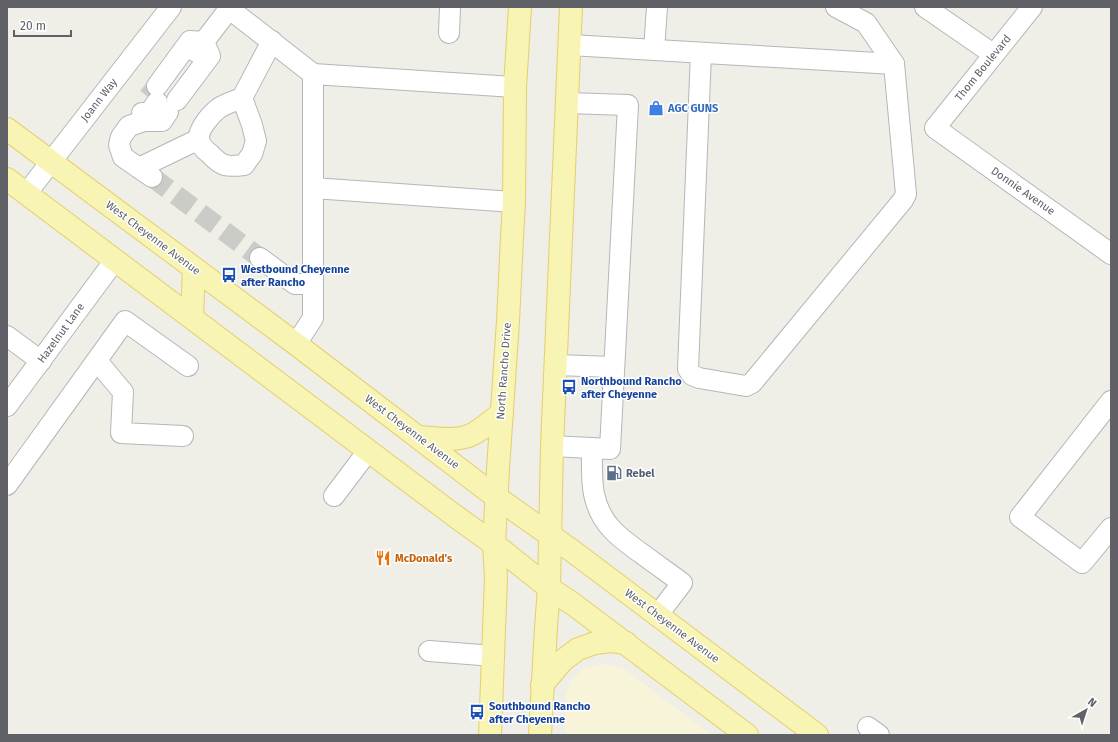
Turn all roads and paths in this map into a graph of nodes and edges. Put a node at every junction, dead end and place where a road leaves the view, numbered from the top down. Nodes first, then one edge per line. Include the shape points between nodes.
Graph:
1 (171, 7) edge
2 (450, 7) edge
3 (520, 7) edge
4 (571, 7) edge
5 (657, 7) edge
6 (836, 7) edge
7 (925, 7) edge
8 (1032, 7) edge
9 (228, 8) edge
10 (449, 33) dead end
11 (272, 41) junction
12 (570, 45) junction
13 (654, 50) junction
14 (701, 53) junction
15 (993, 54) junction
16 (894, 64) junction
17 (313, 74) junction
18 (515, 87) junction
19 (242, 98) junction
20 (567, 103) junction
21 (935, 128) joint
22 (7, 129) edge
23 (199, 139) junction
24 (51, 162) junction
25 (7, 179) edge
26 (313, 188) junction
27 (26, 194) junction
28 (514, 202) junction
29 (1111, 254) edge
30 (260, 258) tunnel mouth
31 (115, 260) junction
32 (194, 269) junction
33 (313, 284) junction
34 (192, 317) junction
35 (7, 336) edge
36 (296, 344) junction
37 (40, 361) junction
38 (96, 361) junction
39 (555, 365) junction
40 (188, 366) dead end
41 (614, 367) junction
42 (1111, 401) edge
43 (7, 406) edge
44 (502, 412) junction
45 (183, 436) dead end
46 (418, 437) junction
47 (552, 446) junction
48 (592, 448) junction
49 (368, 451) junction
50 (7, 485) edge
51 (334, 496) dead end
52 (496, 497) junction
53 (1111, 528) edge
54 (551, 535) junction
55 (494, 544) junction
56 (549, 588) junction
57 (658, 616) junction
58 (626, 644) junction
59 (430, 651) dead end
60 (494, 656) junction
61 (542, 685) junction
62 (490, 735) edge
63 (540, 735) edge
64 (747, 735) edge
65 (817, 735) edge

1 - 24 street, Joann Way
2 - 10 street
3 - 18 main road, North Rancho Drive
4 - 12 main road
5 - 13 street
6 - 16 street via 866,23
7 - 15 street
8 - 15 street, Thom Boulevard
9 - 11 street
9 - 23 street via 204,42 190,41 162,98 144,122 129,126 119,145 123,157 146,173
11 - 17 street
11 - 19 street
12 - 13 street
12 - 20 main road
13 - 14 street
14 - 16 street
14 - 16 street via 688,369 692,375 699,378 746,386 752,383 906,194
15 - 21 street, Thom Boulevard
17 - 18 street
17 - 26 street
18 - 28 main road, North Rancho Drive
19 - 23 street via 220,108 210,117 202,128
19 - 23 street via 256,141 252,154 244,165 231,167 220,164 201,145
20 - 39 main road
20 - 41 street via 628,105
21 - 29 street, Donnie Avenue
22 - 24 main road, West Cheyenne Avenue
24 - 27 street, Joann Way
24 - 32 main road, West Cheyenne Avenue
25 - 27 main road
26 - 28 street
26 - 33 street
27 - 31 main road
28 - 44 main road, North Rancho Drive
30 - 33 street via 295,284
31 - 34 main road
31 - 37 street, Hazelnut Lane
32 - 34 main road
32 - 36 main road, West Cheyenne Avenue
33 - 36 street via 313,318
34 - 49 main road
35 - 37 street
36 - 46 main road, West Cheyenne Avenue
37 - 43 street, Hazelnut Lane
38 - 40 street via 125,321
38 - 45 street via 123,392 120,433
38 - 50 street
39 - 41 street
39 - 47 main road
41 - 48 street via 610,449
42 - 53 street via 1020,517 1082,563
44 - 46 main road via 471,436 458,439
44 - 52 main road, North Rancho Drive
46 - 52 main road, West Cheyenne Avenue
47 - 48 street
47 - 54 main road
48 - 57 street via 594,493 599,509 609,526 619,537 682,583
49 - 51 street
49 - 55 main road
52 - 54 main road, West Cheyenne Avenue
52 - 55 main road, North Rancho Drive
54 - 56 main road
54 - 57 main road, West Cheyenne Avenue
55 - 56 main road
55 - 60 main road, North Rancho Drive
56 - 58 main road
56 - 61 main road
57 - 65 main road, West Cheyenne Avenue
58 - 61 main road via 611,641 578,649 562,661
58 - 64 main road
59 - 60 street
60 - 62 main road, North Rancho Drive
61 - 63 main road

